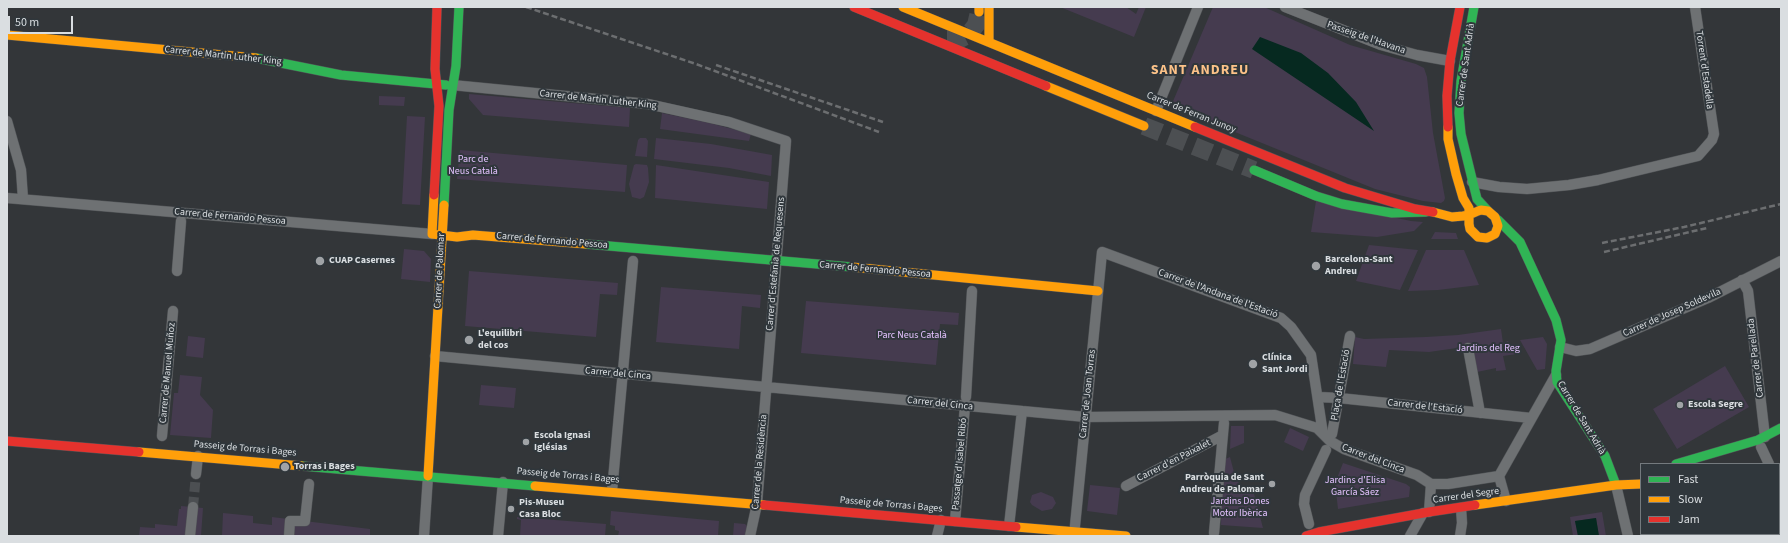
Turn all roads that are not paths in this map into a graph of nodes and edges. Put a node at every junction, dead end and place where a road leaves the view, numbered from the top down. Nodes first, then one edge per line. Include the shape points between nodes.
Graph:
1 (437, 7) edge
2 (459, 7) edge
3 (854, 7) edge
4 (903, 7) edge
5 (989, 7) edge
6 (1198, 7) edge
7 (1285, 7) edge
8 (1460, 7) edge
9 (1474, 7) edge
10 (1695, 7) edge
11 (7, 35) edge
12 (932, 38) junction
13 (946, 39) tunnel mouth
14 (989, 42) junction
15 (1450, 61) junction
16 (1464, 63) junction
17 (437, 84) junction
18 (452, 86) junction
19 (1156, 111) junction
20 (7, 121) edge
21 (1144, 126) tunnel mouth
22 (786, 141) joint
23 (1254, 170) tunnel mouth
24 (1472, 182) junction
25 (7, 198) edge
26 (1463, 198) junction
27 (23, 199) junction
28 (1426, 212) junction
29 (1488, 212) junction
30 (1441, 213) junction
31 (1471, 216) junction
32 (1498, 220) junction
33 (181, 221) dead end
34 (1494, 234) junction
35 (437, 235) junction
36 (1514, 235) junction
37 (1102, 252) joint
38 (633, 261) dead end
39 (777, 261) junction
40 (1781, 261) edge
41 (177, 271) dead end
42 (1742, 280) junction
43 (972, 291) dead end
44 (1098, 291) junction
45 (173, 311) dead end
46 (1350, 336) dead end
47 (1560, 347) junction
48 (1468, 348) dead end
49 (435, 356) junction
50 (622, 374) junction
51 (1556, 375) junction
52 (766, 386) junction
53 (1319, 398) junction
54 (1339, 398) junction
55 (965, 402) junction
56 (1022, 411) junction
57 (1480, 413) junction
58 (1086, 417) junction
59 (1531, 418) junction
60 (1224, 422) dead end
61 (1781, 428) edge
62 (1328, 434) junction
63 (1223, 435) junction
64 (162, 436) dead end
65 (7, 441) edge
66 (1776, 442) dead end
67 (1764, 443) junction
68 (1326, 450) dead end
69 (198, 456) junction
70 (1680, 463) edge
71 (1711, 463) edge
72 (1769, 463) edge
73 (196, 474) tunnel mouth
74 (1640, 474) edge
75 (428, 476) junction
76 (1500, 476) junction
77 (502, 482) junction
78 (309, 484) dead end
79 (1430, 484) junction
80 (1640, 484) edge
81 (1616, 485) junction
82 (1126, 486) dead end
83 (612, 491) junction
84 (1506, 501) junction
85 (757, 504) junction
86 (192, 507) tunnel mouth
87 (1461, 508) junction
88 (1426, 513) junction
89 (941, 520) junction
90 (954, 521) junction
91 (1309, 524) dead end
92 (1009, 526) junction
93 (1214, 533) dead end
94 (1074, 534) edge
95 (190, 536) edge
96 (289, 536) edge
97 (424, 536) edge
98 (498, 536) edge
99 (750, 536) edge
100 (937, 536) edge
101 (1126, 536) edge
102 (1306, 536) edge
103 (1410, 536) edge
104 (1460, 536) edge
105 (1628, 536) edge

1 - 17 main road, Carrer de Palomar
2 - 18 main road, Carrer de Palomar
3 - 12 main road
4 - 14 main road, Carrer de Ferran Junoy
5 - 14 main road
6 - 19 street
7 - 15 street, Passeig de l'Havana via 1381,45
8 - 15 main road, Carrer de Sant Adrià
9 - 16 main road, Carrer de Sant Adrià
10 - 24 street, Torrent d'Estadella via 1714,134 1698,156 1598,180 1527,189
11 - 17 main road, Carrer de Martin Luther King via 254,58 341,76
12 - 13 main road
12 - 21 main road
14 - 19 main road, Carrer de Ferran Junoy
15 - 16 main road
15 - 26 main road, Carrer de Sant Adrià via 1447,96 1448,139
16 - 24 main road, Carrer de Sant Adrià via 1459,114
17 - 18 main road, Carrer de Martin Luther King
17 - 35 main road, Carrer de Palomar
18 - 22 street, Carrer de Martin Luther King via 648,104 729,122
18 - 35 main road, Carrer de Palomar
19 - 28 main road, Carrer de Ferran Junoy via 1345,188
20 - 27 street via 21,170
22 - 39 street, Carrer d'Estefania de Requesens
23 - 28 main road via 1316,196 1349,206 1392,213
24 - 29 main road, Carrer de Sant Adrià via 1476,199
25 - 27 street, Carrer de Fernando Pessoa
26 - 30 main road via 1459,207
26 - 31 main road, Carrer de Sant Adrià
27 - 35 street, Carrer de Fernando Pessoa
28 - 30 main road, Carrer de Ferran Junoy
29 - 31 main road via 1481,210
29 - 32 main road
30 - 31 main road, Carrer de Ferran Junoy via 1454,218
31 - 34 main road via 1470,229 1478,237 1487,238
32 - 34 main road
32 - 36 main road, Carrer de Sant Adrià
33 - 41 street
34 - 36 main road
35 - 39 main road, Carrer de Fernando Pessoa via 481,235
35 - 49 main road, Carrer de Palomar
36 - 47 main road, Carrer de Sant Adrià via 1556,320
37 - 44 street, Carrer de Joan Torras
37 - 53 street, Carrer de l'Andana de l'Estació via 1281,318 1312,355
38 - 50 street
39 - 44 main road, Carrer de Fernando Pessoa
39 - 52 street, Carrer d'Estefania de Requesens
40 - 42 street, Carrer de Josep Soldevila
42 - 47 street, Carrer de Josep Soldevila via 1708,298 1590,349 1576,351
42 - 67 street, Carrer de Parellada via 1748,291
43 - 55 street, Passatge d'Isabel Ribó
44 - 58 street, Carrer de Joan Torras
45 - 64 street, Carrer de Manuel Muñoz
46 - 54 street, Plaça de l'Estació
47 - 51 main road, Carrer de Sant Adrià
48 - 57 street
49 - 50 street, Carrer del Cinca
49 - 75 main road, Carrer de Palomar
50 - 52 street, Carrer del Cinca
50 - 83 street
51 - 59 street
51 - 81 main road, Carrer de Sant Adrià via 1559,385 1605,456
52 - 55 street, Carrer del Cinca
52 - 85 street, Carrer de la Residència
53 - 54 street, Carrer de l'Estació
53 - 62 street, Carrer de l'Andana de l'Estació
54 - 57 street, Carrer de l'Estació
54 - 62 street, Plaça de l'Estació
55 - 56 street, Carrer del Cinca
55 - 90 street, Passatge d'Isabel Ribó
56 - 58 street, Carrer del Cinca
56 - 92 street
57 - 59 street, Carrer de l'Estació
58 - 62 street, Carrer del Cinca via 1275,416 1307,424
58 - 94 street, Carrer de Joan Torras
59 - 76 street
60 - 63 street
61 - 67 main road
62 - 79 street, Carrer del Cinca via 1330,442 1344,449 1417,476
63 - 82 street, Carrer d'en Paixalet
63 - 93 street
65 - 69 main road, Passeig de Torras i Bages
66 - 67 main road
67 - 70 main road
67 - 71 main road
67 - 72 street, Carrer de Parellada
68 - 91 street via 1305,495 1304,504
69 - 73 street
69 - 75 main road, Passeig de Torras i Bages
74 - 81 main road, Carrer del Segre
75 - 77 main road, Passeig de Torras i Bages
75 - 97 street, Carrer de Palomar
76 - 79 street via 1448,484
76 - 84 street
77 - 83 main road, Passeig de Torras i Bages
77 - 98 street
78 - 96 street via 306,522 290,520
79 - 88 street
80 - 81 main road, Carrer del Segre
81 - 84 main road, Carrer del Segre
81 - 105 street, Carrer de Sant Adrià
83 - 85 main road, Passeig de Torras i Bages
84 - 87 main road, Carrer del Segre
85 - 89 main road, Passeig de Torras i Bages
85 - 99 street, Carrer de la Residència
86 - 95 street
87 - 88 main road, Carrer del Segre
87 - 104 street
88 - 102 main road, Carrer del Segre
88 - 103 street
89 - 90 main road, Passeig de Torras i Bages
89 - 100 street
90 - 92 main road, Passeig de Torras i Bages
92 - 94 main road, Passeig de Torras i Bages
94 - 101 main road, Passeig de Torras i Bages

